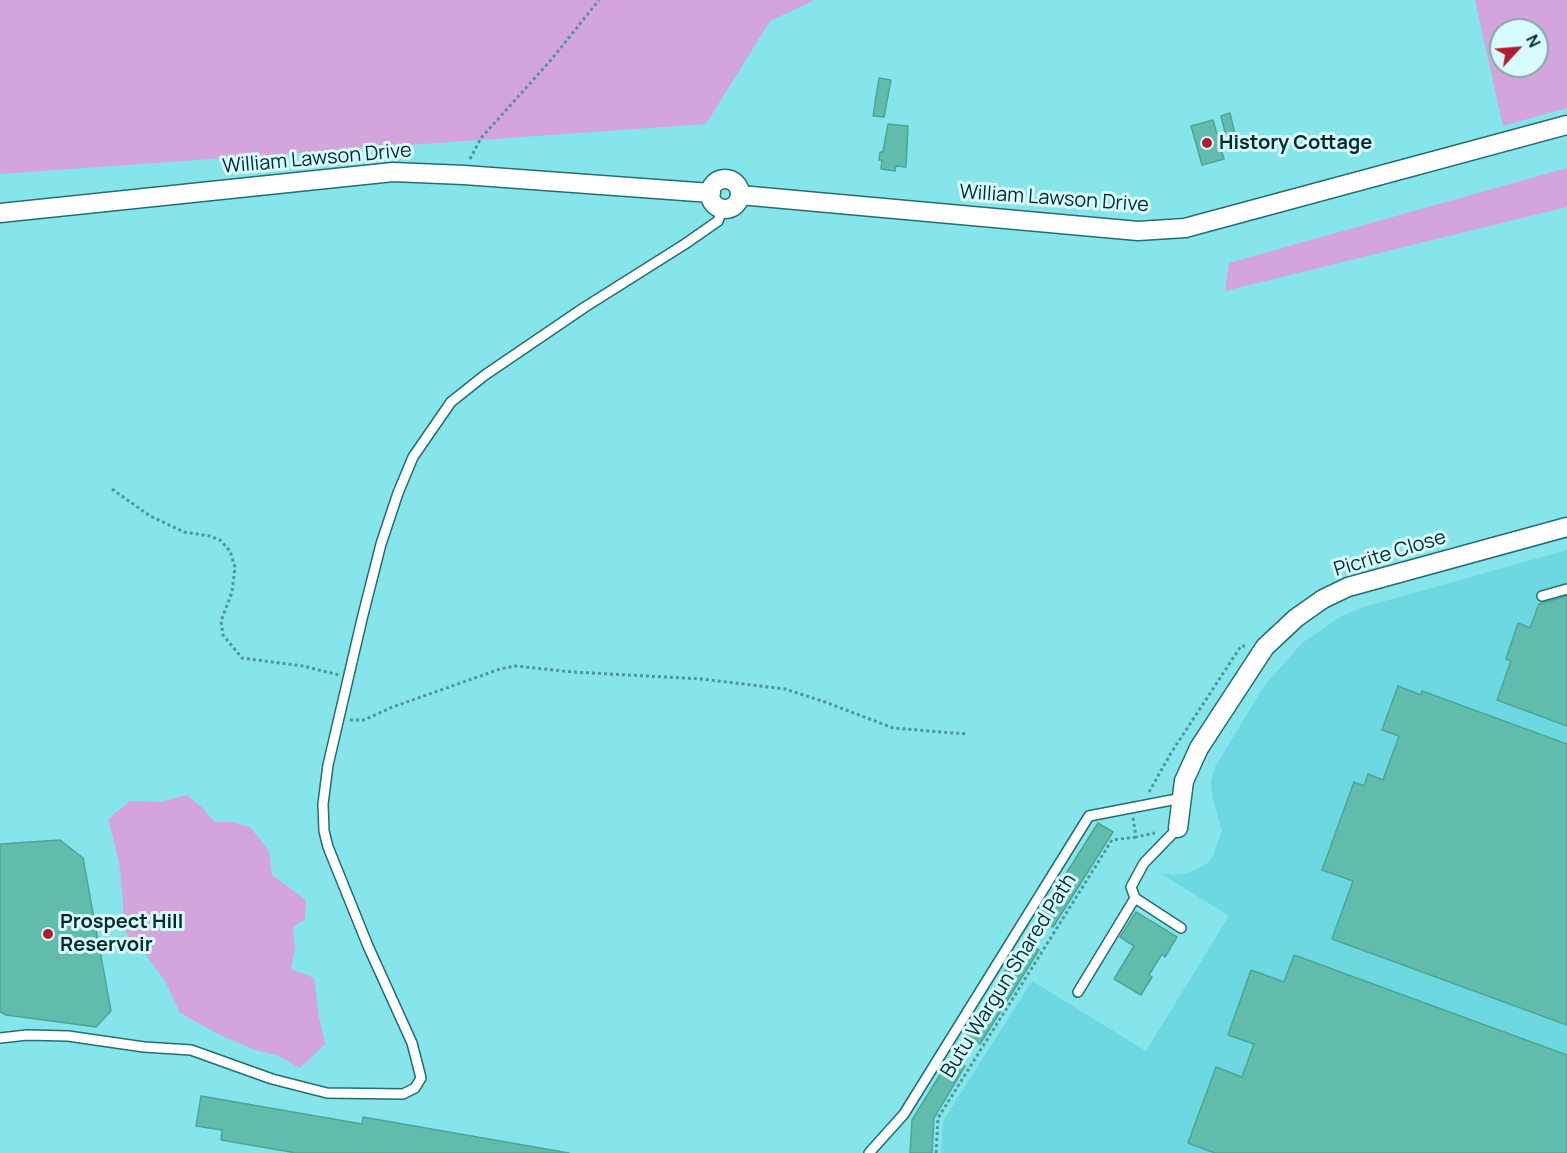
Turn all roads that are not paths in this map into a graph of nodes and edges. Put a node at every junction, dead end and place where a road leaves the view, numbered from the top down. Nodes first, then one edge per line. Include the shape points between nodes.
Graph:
1 (1567, 125) edge
2 (711, 193) junction
3 (740, 195) junction
4 (723, 208) junction
5 (0, 213) edge
6 (1567, 527) edge
7 (1567, 589) edge
8 (1542, 596) dead end
9 (1182, 798) junction
10 (1178, 828) joint
11 (1135, 898) junction
12 (1181, 928) dead end
13 (1078, 992) dead end
14 (0, 1038) edge
15 (869, 1153) edge

1 - 3 street, William Lawson Drive via 1185,228 1138,231
2 - 3 street, William Lawson Drive via 715,184 724,180 734,182
2 - 4 street via 712,201
2 - 5 street, William Lawson Drive via 393,172
3 - 4 street via 736,204
4 - 14 lane via 718,221 585,307 451,402 413,457 398,492 381,544 328,765 323,804 328,847 412,1042 421,1077 415,1088 404,1094 327,1093 272,1079 191,1050 68,1036
6 - 9 street, Picrite Close via 1348,587 1296,618 1265,647 1199,748 1184,781
7 - 8 lane
9 - 10 street, Picrite Close
9 - 15 lane via 1089,816 904,1114
10 - 11 lane via 1144,863 1131,887
11 - 12 lane
11 - 13 lane

